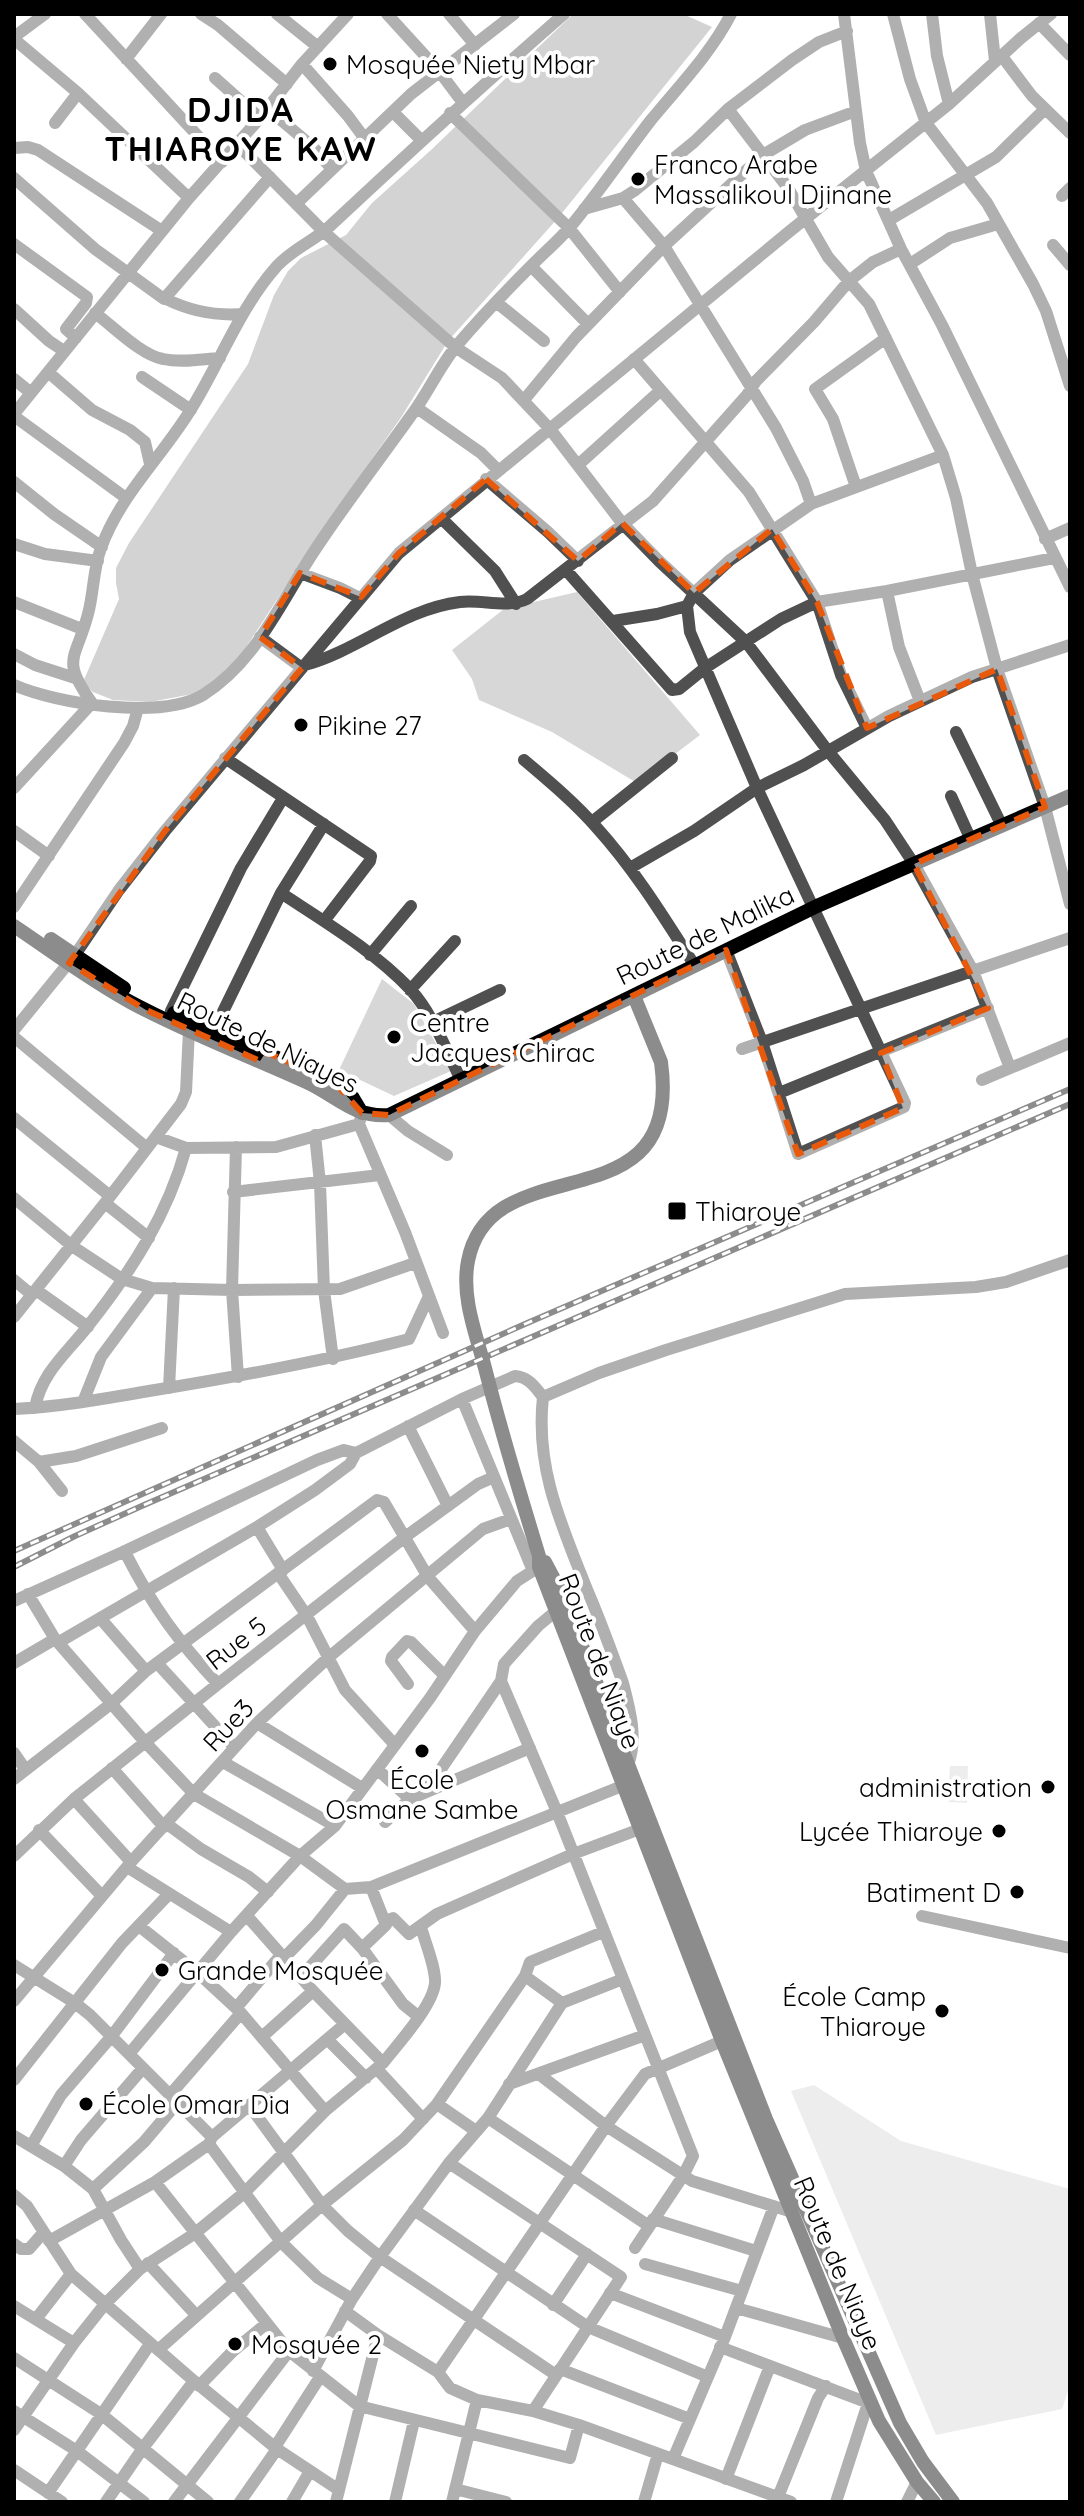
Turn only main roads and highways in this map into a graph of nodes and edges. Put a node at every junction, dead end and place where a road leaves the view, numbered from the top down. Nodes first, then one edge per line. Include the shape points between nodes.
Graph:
1 (1070, 796) edge
2 (14, 915) edge
3 (14, 926) edge
4 (72, 959) junction
5 (634, 996) junction
6 (263, 1057) junction
7 (389, 1115) joint
8 (537, 1565) junction
9 (644, 1828) junction
10 (934, 2502) edge
11 (953, 2502) edge

1 - 5 main road, Route de Malika via 814,908
2 - 4 main road, Route de Niayes
3 - 4 main road, Route de Niayes
4 - 6 main road, Route de Niayes
4 - 6 main road, Route de Niayes via 117,995 189,1030
5 - 7 main road, Route de Malika
5 - 8 main road via 663,1070 662,1108 652,1136 617,1169 512,1201 490,1218 468,1257 469,1308
6 - 7 main road, Route de Niayes via 319,1087 361,1118
8 - 9 main road, Route de Niaye via 622,1786
8 - 9 main road, Route de Niaye via 548,1565 561,1592 628,1765
9 - 10 main road, Route de Niaye via 782,2208 869,2403
9 - 11 main road, Route de Niaye via 893,2411

